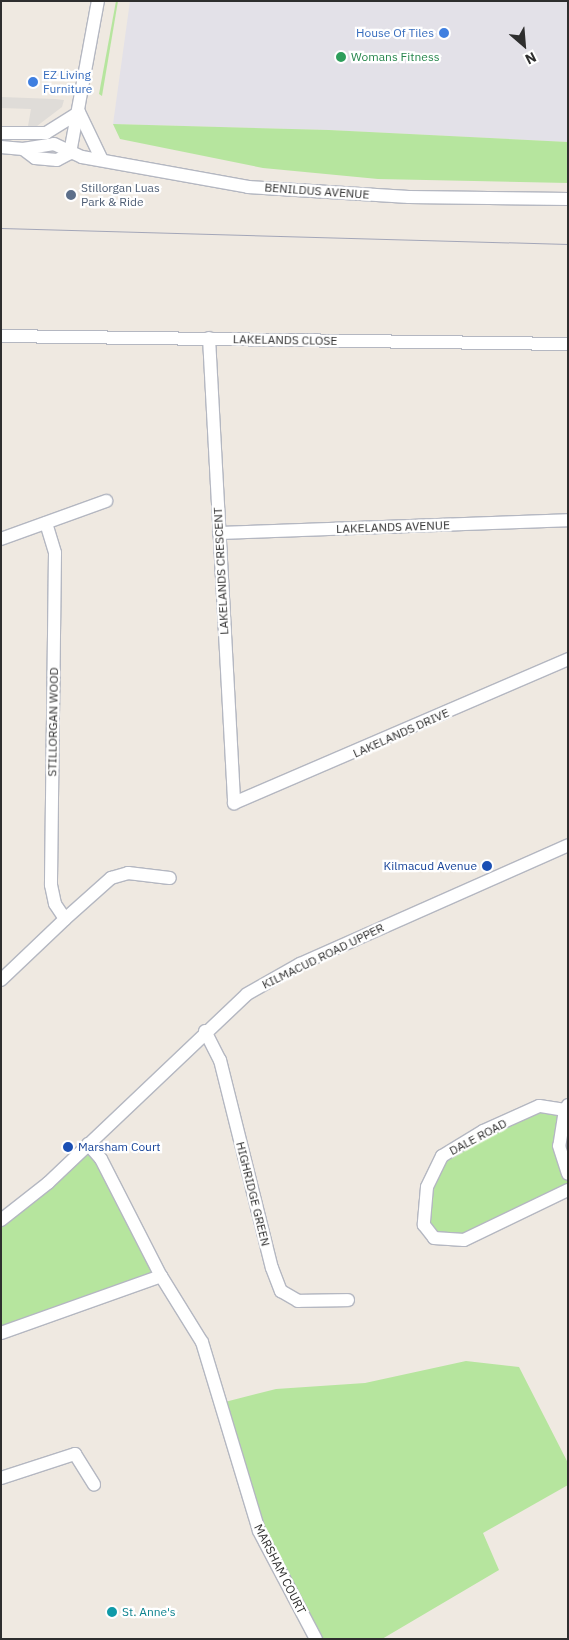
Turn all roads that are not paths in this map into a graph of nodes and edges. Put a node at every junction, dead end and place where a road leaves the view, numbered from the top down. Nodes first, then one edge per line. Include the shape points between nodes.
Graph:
1 (98, 1) edge
2 (79, 112) junction
3 (1, 133) edge
4 (1, 147) edge
5 (70, 153) junction
6 (102, 160) junction
7 (568, 199) edge
8 (1, 336) edge
9 (209, 338) junction
10 (568, 344) edge
11 (106, 501) dead end
12 (568, 520) edge
13 (46, 523) junction
14 (219, 533) junction
15 (1, 539) edge
16 (568, 659) edge
17 (234, 803) joint
18 (568, 845) edge
19 (170, 878) dead end
20 (65, 919) junction
21 (1, 980) edge
22 (204, 1031) junction
23 (566, 1108) edge
24 (88, 1144) junction
25 (568, 1174) edge
26 (568, 1190) edge
27 (3, 1217) edge
28 (161, 1276) junction
29 (348, 1300) dead end
30 (1, 1333) edge
31 (1, 1478) edge
32 (94, 1485) dead end
33 (316, 1639) edge

1 - 2 street
2 - 3 street via 46,134
2 - 5 street
2 - 6 street
4 - 5 street, BENILDUS AVENUE via 23,149 54,144
5 - 6 street, BENILDUS AVENUE
6 - 7 street, BENILDUS AVENUE via 268,188 409,197
8 - 9 street, LAKELANDS CLOSE
9 - 10 street, LAKELANDS CLOSE
9 - 14 street, LAKELANDS CRESCENT
11 - 13 street
12 - 14 street, LAKELANDS AVENUE
13 - 15 street
13 - 20 street, STILLORGAN WOOD via 55,553 51,885 55,904
14 - 17 street, LAKELANDS CRESCENT
16 - 17 street, LAKELANDS DRIVE
18 - 22 street, KILMACUD ROAD UPPER via 273,978 247,994
19 - 20 street via 128,873 110,878
20 - 21 street
22 - 24 street, KILMACUD ROAD UPPER
22 - 29 street, HIGHRIDGE GREEN via 220,1060 272,1268 281,1291 298,1301
23 - 25 street, DALE ROAD via 559,1146
23 - 26 street, DALE ROAD via 539,1106 483,1131 442,1156 427,1188 424,1225 434,1238 464,1240
24 - 27 street, KILMACUD ROAD UPPER
24 - 28 street, MARSHAM COURT via 101,1159
28 - 30 street
28 - 33 street, MARSHAM COURT via 202,1342 259,1531
31 - 32 street via 75,1454

